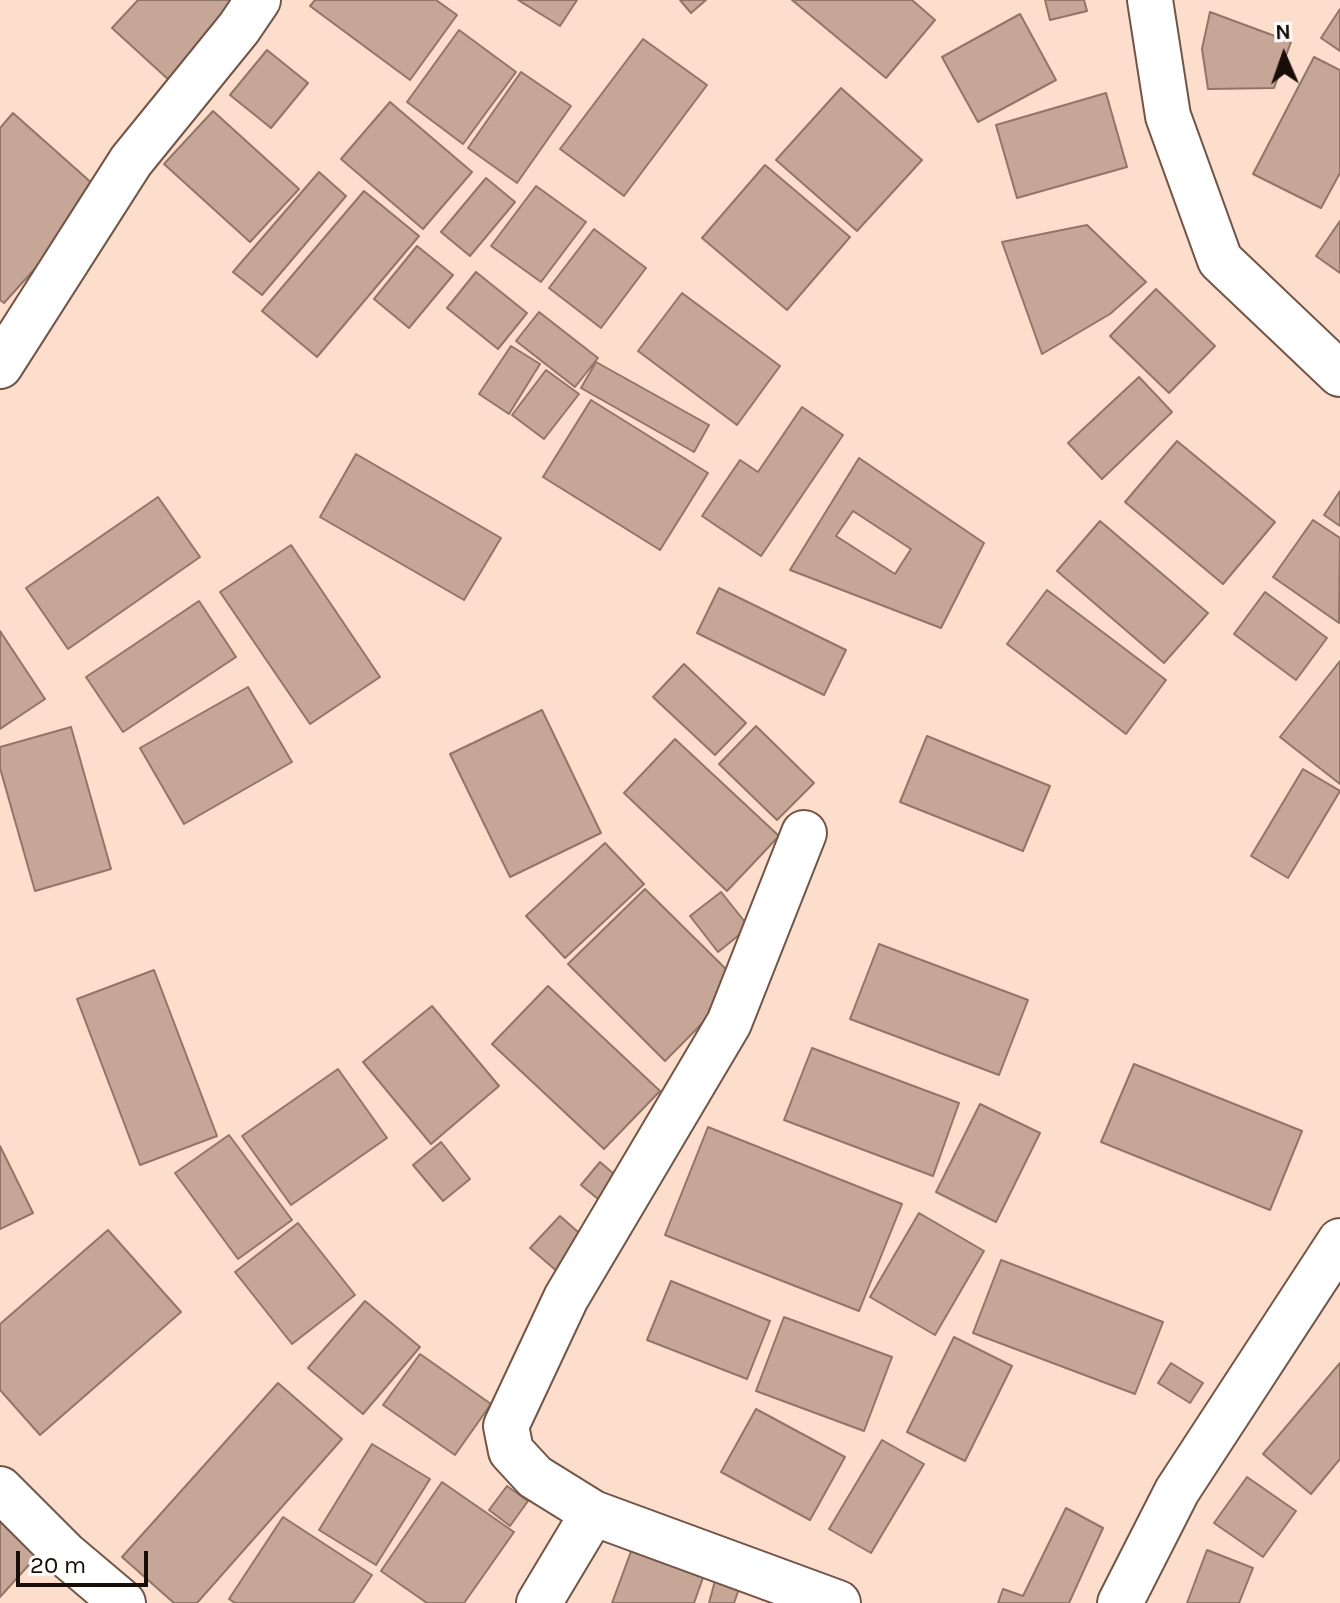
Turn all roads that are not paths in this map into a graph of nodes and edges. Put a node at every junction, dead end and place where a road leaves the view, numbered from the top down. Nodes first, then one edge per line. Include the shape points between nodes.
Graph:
1 (258, 0) edge
2 (1150, 0) edge
3 (0, 366) edge
4 (1340, 374) edge
5 (804, 833) dead end
6 (1339, 1245) edge
7 (0, 1489) edge
8 (593, 1513) junction
9 (123, 1603) edge
10 (539, 1603) edge
11 (838, 1603) edge
12 (1120, 1603) edge

1 - 3 street via 131,161
2 - 4 street via 1168,116 1220,260
5 - 8 street via 729,1023 566,1298 506,1426 511,1451 535,1477
6 - 12 street via 1177,1491
7 - 9 street
8 - 10 street
8 - 11 street

